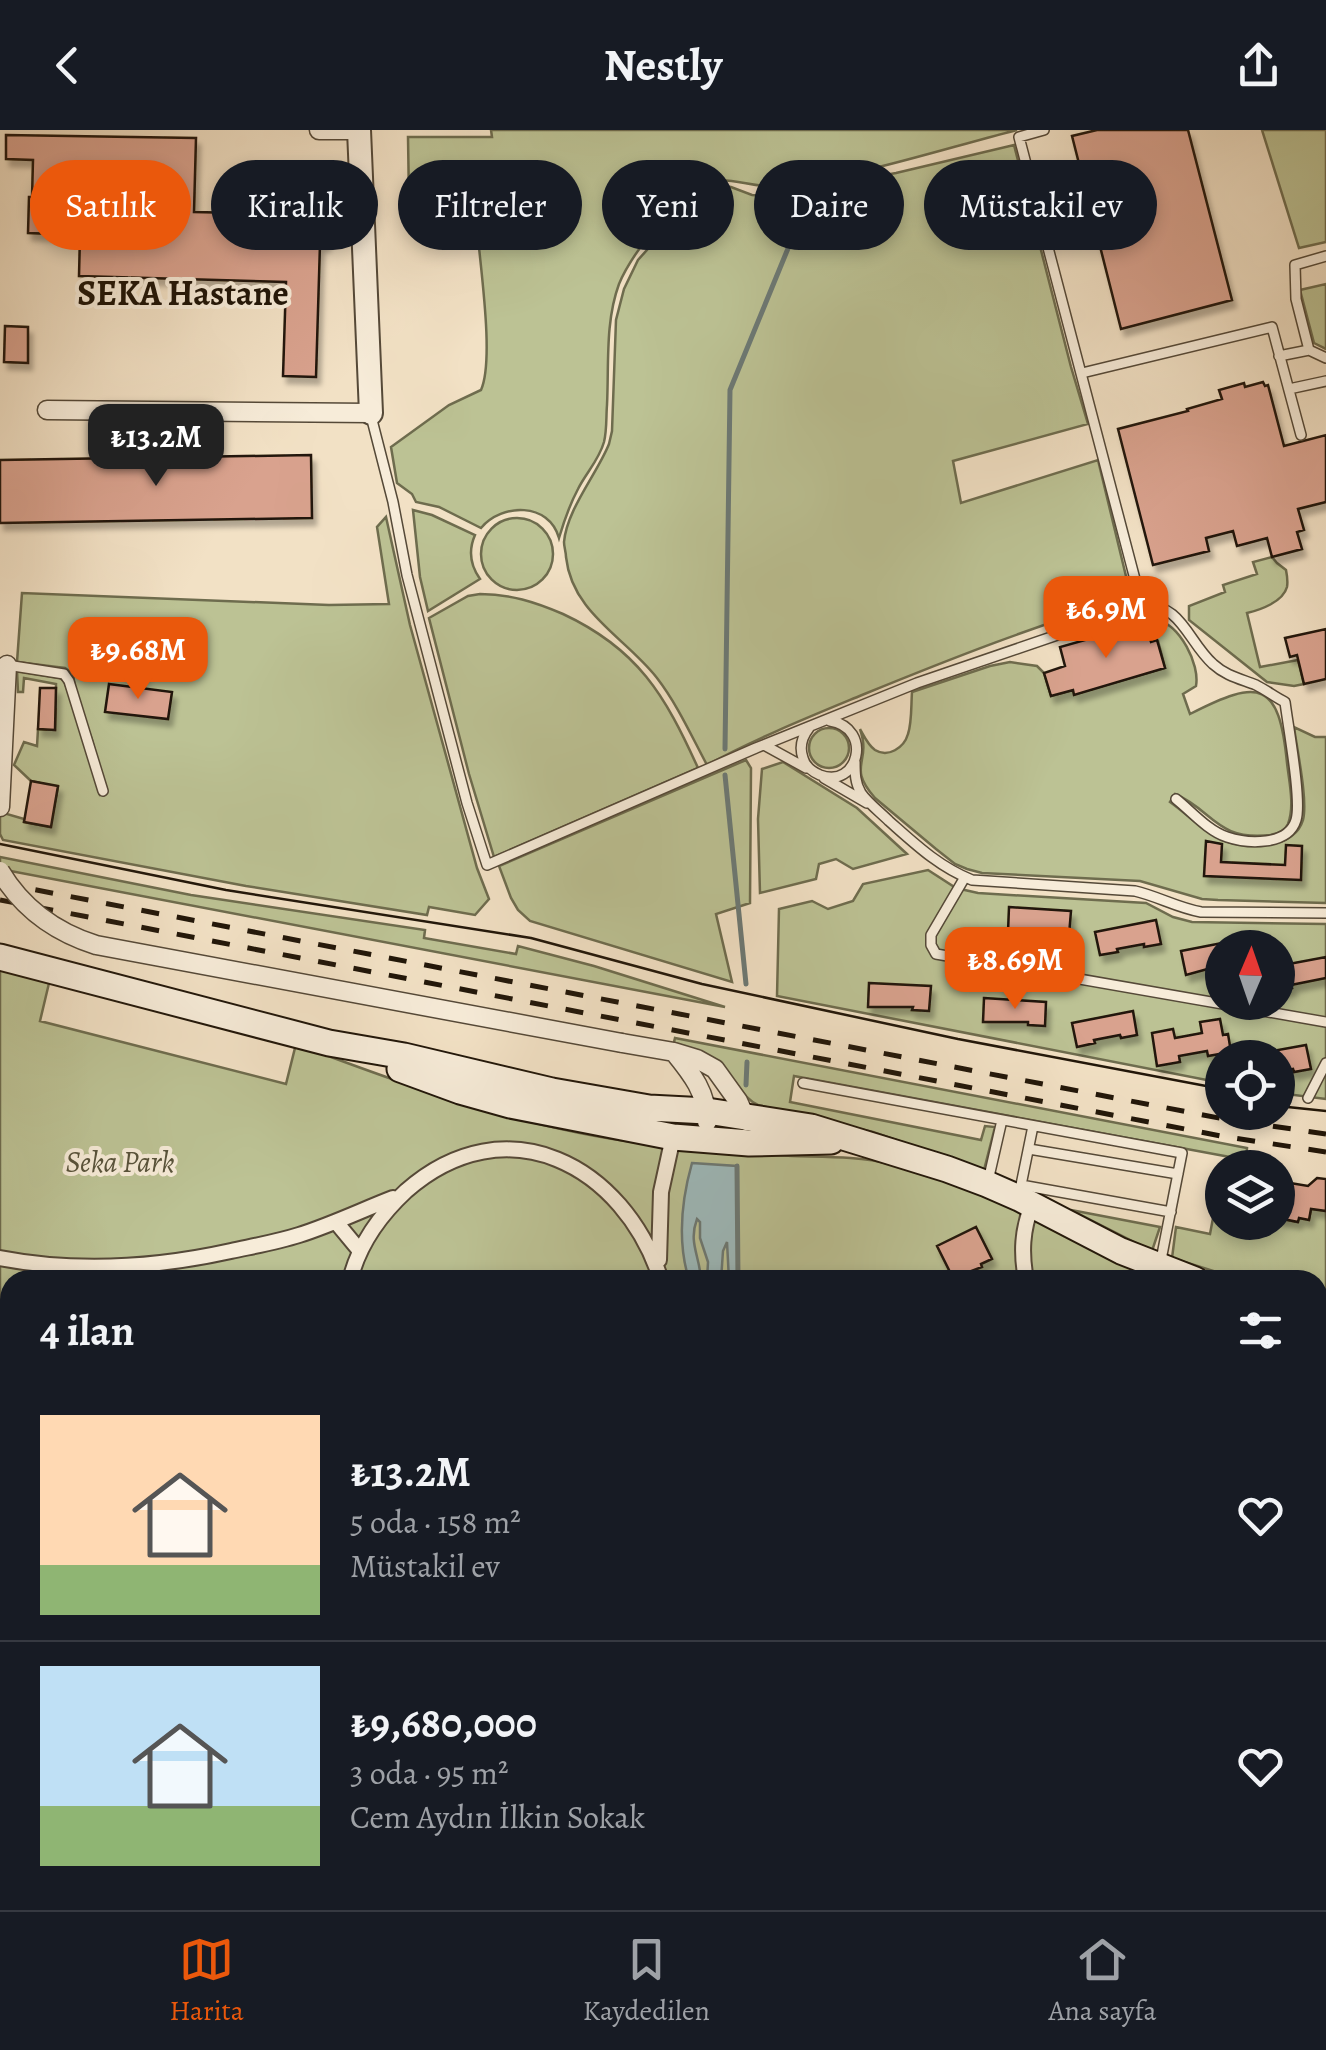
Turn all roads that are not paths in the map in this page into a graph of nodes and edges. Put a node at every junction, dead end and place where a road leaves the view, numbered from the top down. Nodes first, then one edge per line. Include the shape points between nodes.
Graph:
1 (320, 130) edge
2 (359, 130) edge
3 (1044, 130) edge
4 (1326, 256) edge
5 (1309, 350) junction
6 (1279, 356) junction
7 (1326, 358) edge
8 (1082, 374) junction
9 (1326, 381) edge
10 (1289, 390) junction
11 (47, 410) dead end
12 (370, 413) junction
13 (1301, 435) dead end
14 (1142, 606) junction
15 (7, 666) joint
16 (827, 720) junction
17 (810, 728) junction
18 (764, 745) junction
19 (855, 762) junction
20 (818, 774) junction
21 (102, 791) dead end
22 (1176, 799) dead end
23 (0, 807) edge
24 (874, 807) junction
25 (0, 870) edge
26 (964, 877) junction
27 (1326, 913) edge
28 (0, 957) edge
29 (1326, 1022) edge
30 (328, 1043) junction
31 (674, 1052) junction
32 (1326, 1063) edge
33 (1323, 1073) edge
34 (804, 1083) dead end
35 (1308, 1098) dead end
36 (707, 1110) junction
37 (746, 1116) junction
38 (1002, 1120) junction
39 (1034, 1126) junction
40 (673, 1137) junction
41 (707, 1140) junction
42 (861, 1140) junction
43 (750, 1143) junction
44 (1029, 1148) junction
45 (1178, 1174) junction
46 (987, 1184) junction
47 (403, 1194) junction
48 (1032, 1204) junction
49 (1171, 1212) junction
50 (336, 1222) junction
51 (360, 1251) junction
52 (0, 1258) edge
53 (1160, 1268) junction
54 (353, 1270) edge
55 (657, 1270) edge
56 (660, 1270) edge
57 (1024, 1270) edge
58 (1166, 1270) edge

1 - 2 street
2 - 12 street
3 - 8 lane via 1019,136
4 - 5 lane via 1295,265
5 - 6 lane
5 - 7 lane
6 - 8 lane via 1272,327
6 - 10 lane
8 - 14 lane
9 - 10 lane
10 - 13 lane
11 - 12 street
12 - 18 lane via 487,866
14 - 16 lane
14 - 22 lane via 1173,613 1224,673 1284,702 1298,809 1284,836 1228,838
15 - 21 lane via 64,674
15 - 23 street
16 - 17 lane
16 - 19 lane via 846,726 854,737
17 - 18 lane
17 - 20 lane via 801,748 806,765
18 - 20 lane
19 - 20 lane via 833,777
19 - 24 lane via 859,790
20 - 24 lane
24 - 26 lane via 923,852
25 - 31 street, bridge via 46,922 96,945
26 - 27 lane via 1135,891 1200,912
26 - 29 lane via 932,936 936,954
28 - 30 main road
30 - 36 main road via 552,1091 649,1108
30 - 40 main road via 510,1106
31 - 36 street via 696,1079
31 - 37 street via 715,1069
32 - 33 lane
33 - 35 lane
34 - 38 lane
36 - 37 main road
36 - 41 street
37 - 42 main road
37 - 43 street
38 - 39 lane
38 - 46 lane
39 - 44 lane
39 - 45 lane via 1182,1153
40 - 41 main road
40 - 56 street via 660,1192
41 - 43 main road
42 - 43 main road
42 - 46 main road
44 - 45 lane
44 - 49 lane via 1021,1184
45 - 49 lane
46 - 48 main road
47 - 50 street
47 - 51 street
47 - 55 street via 448,1162 482,1152 553,1156 610,1191
48 - 53 main road
48 - 57 street via 1023,1237
49 - 53 lane
50 - 51 street
50 - 52 street via 267,1244 146,1266
51 - 54 street
53 - 58 main road

